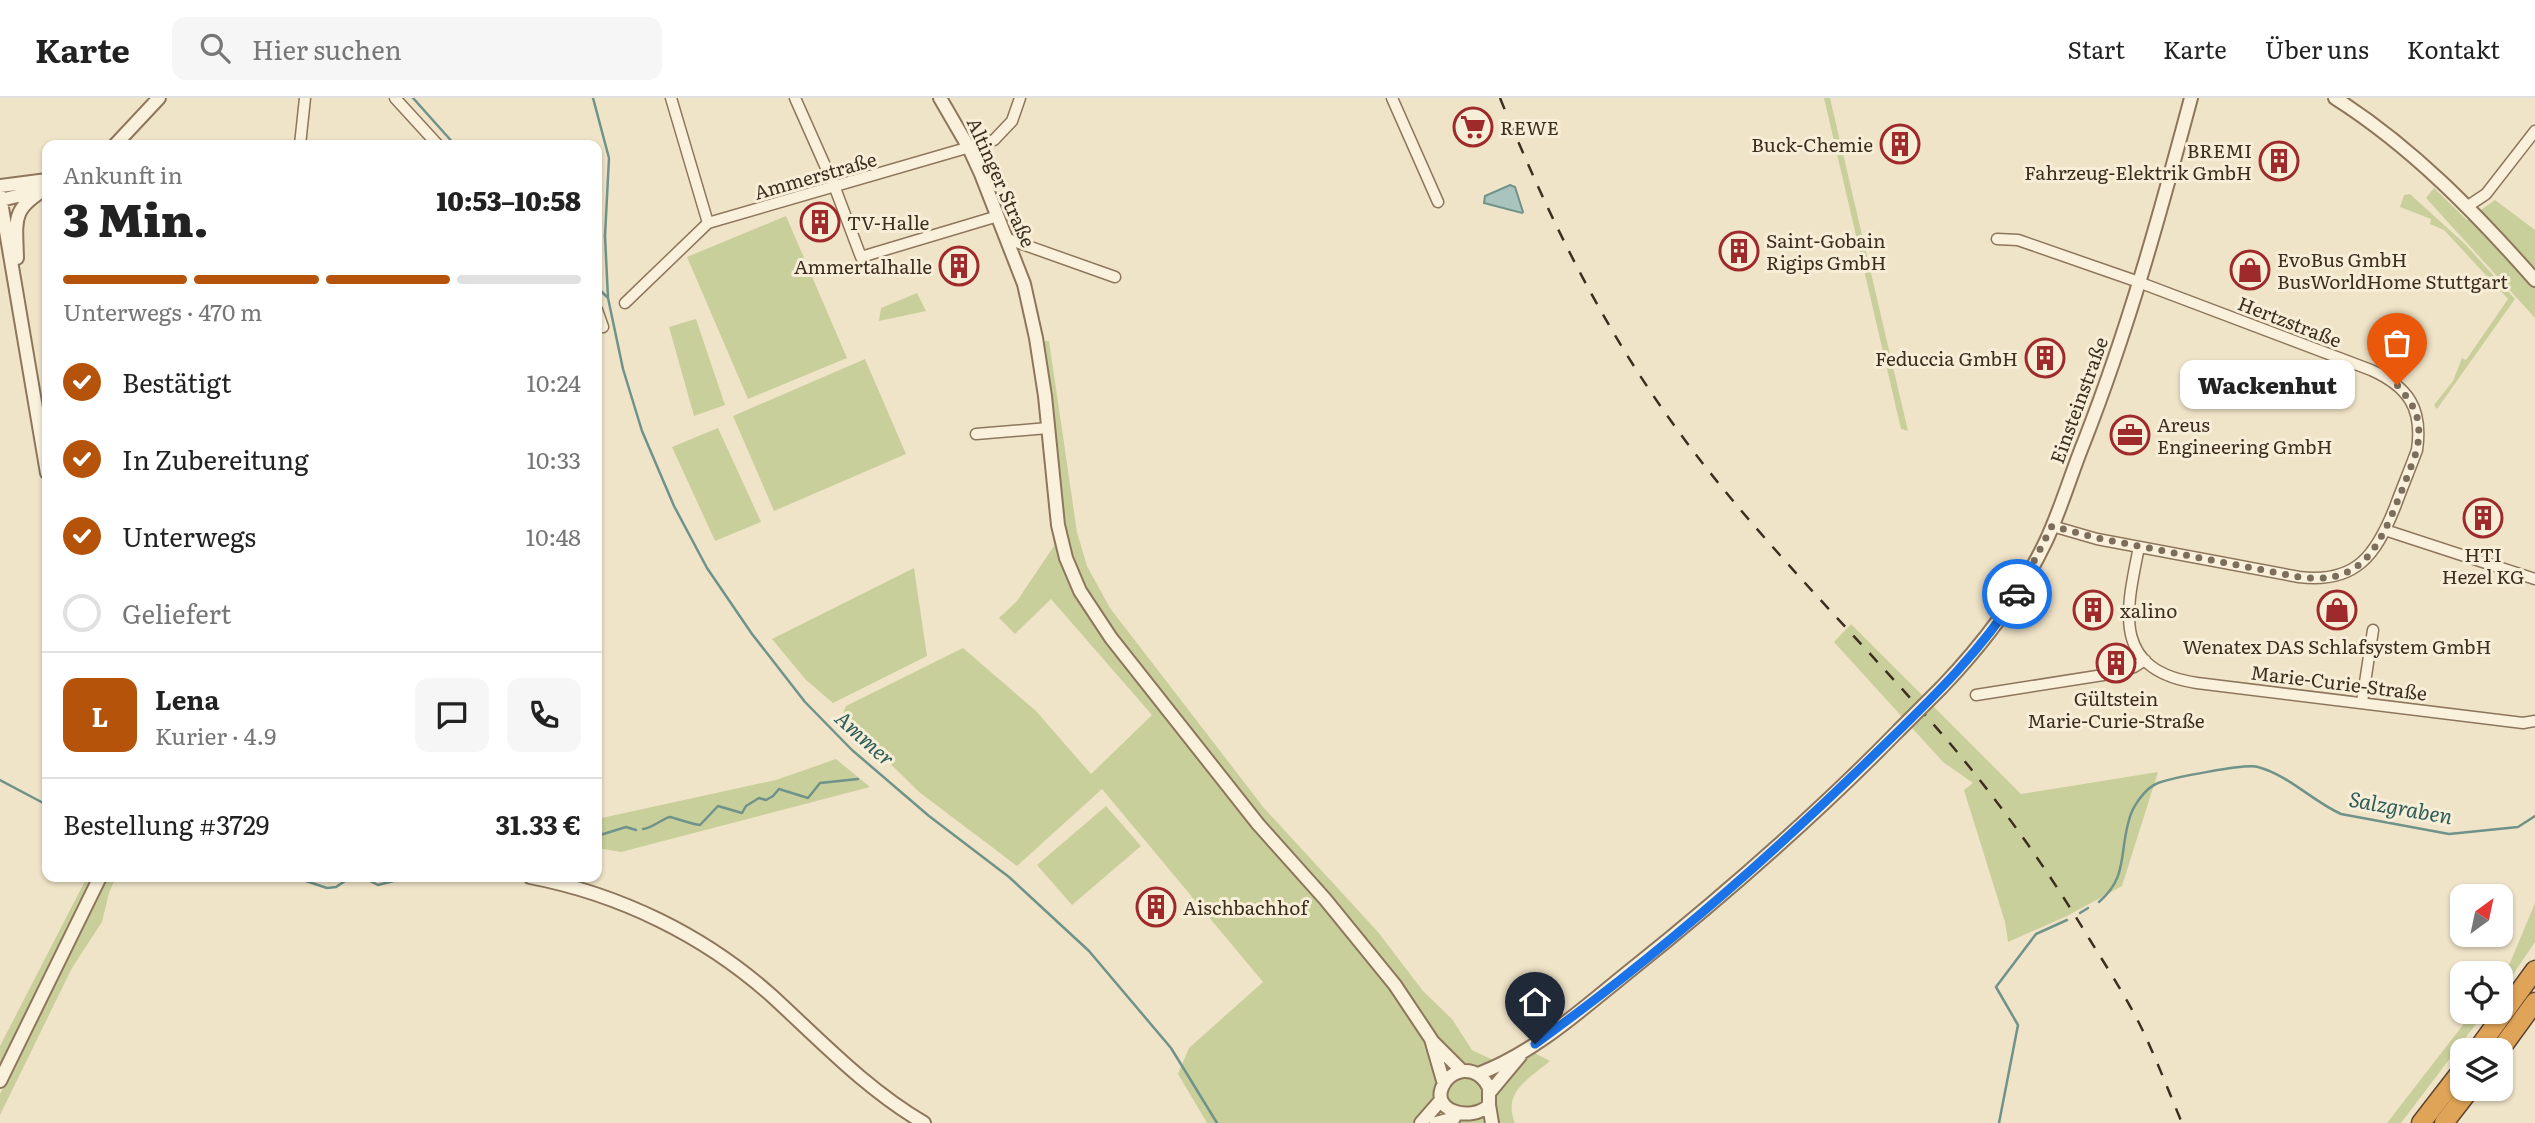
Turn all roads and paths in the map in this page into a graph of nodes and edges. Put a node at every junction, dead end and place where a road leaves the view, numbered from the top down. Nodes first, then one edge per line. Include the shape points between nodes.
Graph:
1 (159, 98) edge
2 (305, 98) edge
3 (395, 98) edge
4 (671, 98) edge
5 (795, 98) edge
6 (940, 98) edge
7 (1020, 98) edge
8 (1392, 98) edge
9 (2191, 98) edge
10 (2336, 98) edge
11 (2535, 131) edge
12 (120, 140) edge
13 (301, 140) edge
14 (433, 140) edge
15 (969, 148) junction
16 (42, 181) edge
17 (0, 186) edge
18 (835, 188) junction
19 (42, 189) edge
20 (42, 191) edge
21 (0, 198) edge
22 (1438, 202) dead end
23 (2468, 206) junction
24 (998, 216) junction
25 (708, 223) junction
26 (1008, 239) junction
27 (1997, 239) dead end
28 (1115, 277) dead end
29 (2535, 280) edge
30 (2140, 283) junction
31 (18, 301) junction
32 (625, 303) dead end
33 (602, 324) edge
34 (603, 327) dead end
35 (1048, 428) junction
36 (976, 434) dead end
37 (42, 447) edge
38 (2052, 526) junction
39 (2385, 530) junction
40 (2139, 547) junction
41 (2535, 579) edge
42 (2372, 630) dead end
43 (2145, 660) junction
44 (1976, 695) dead end
45 (2362, 702) junction
46 (2535, 722) edge
47 (98, 882) edge
48 (552, 882) edge
49 (2535, 970) edge
50 (2535, 1002) edge
51 (2486, 1038) edge
52 (2509, 1038) edge
53 (1431, 1039) junction
54 (1522, 1054) junction
55 (1462, 1071) junction
56 (1478, 1074) junction
57 (0, 1081) edge
58 (1444, 1084) junction
59 (2450, 1086) edge
60 (1490, 1098) junction
61 (1441, 1100) junction
62 (2461, 1101) edge
63 (1454, 1118) junction
64 (1473, 1122) edge
65 (924, 1123) edge
66 (1421, 1123) edge
67 (1436, 1123) edge
68 (1492, 1123) edge
69 (2421, 1123) edge
70 (2444, 1123) edge

1 - 12 street
2 - 13 street
3 - 14 street
4 - 25 street
5 - 18 street
6 - 15 street, Altinger Straße
7 - 15 street, Ammerstraße via 1003,132
8 - 22 street
9 - 30 street, Einsteinstraße
10 - 23 street via 2413,155
11 - 23 street via 2486,194
15 - 18 street, Ammerstraße
15 - 24 street, Altinger Straße
16 - 17 street
18 - 24 street via 861,257
18 - 25 street, Ammerstraße
19 - 21 street
20 - 31 street via 29,199 17,218
21 - 31 street
23 - 29 street
24 - 26 street, Altinger Straße
25 - 32 street, Ammerstraße
26 - 28 street
26 - 35 street, Altinger Straße via 1036,338
27 - 30 street, Hertzstraße via 2018,240
30 - 38 street, Einsteinstraße
30 - 39 street, Hertzstraße via 2371,370 2397,385 2415,408 2419,438
31 - 37 street
33 - 34 street
35 - 36 street
35 - 53 street, Altinger Straße via 1062,543 1088,606 1258,824 1372,954
38 - 40 street, Hertzstraße
38 - 54 street, Einsteinstraße, bridge via 2011,604 1977,649 1898,731 1712,903
39 - 40 street, Hertzstraße via 2361,564 2328,578 2299,577
39 - 41 street
40 - 43 street via 2127,616
42 - 45 street
43 - 44 street via 2116,673
43 - 45 street, Marie-Curie-Straße via 2182,680
45 - 46 street, Marie-Curie-Straße
47 - 57 street
48 - 65 street via 629,906 703,945 758,985 861,1080
49 - 51 highway
50 - 52 highway
53 - 55 street
53 - 58 street
54 - 56 street
54 - 60 street
55 - 56 street
55 - 58 street
56 - 60 street via 1485,1080
58 - 61 street
59 - 69 highway
60 - 64 street
60 - 68 street
61 - 63 street
61 - 66 street
62 - 70 highway
63 - 64 street
63 - 67 street

